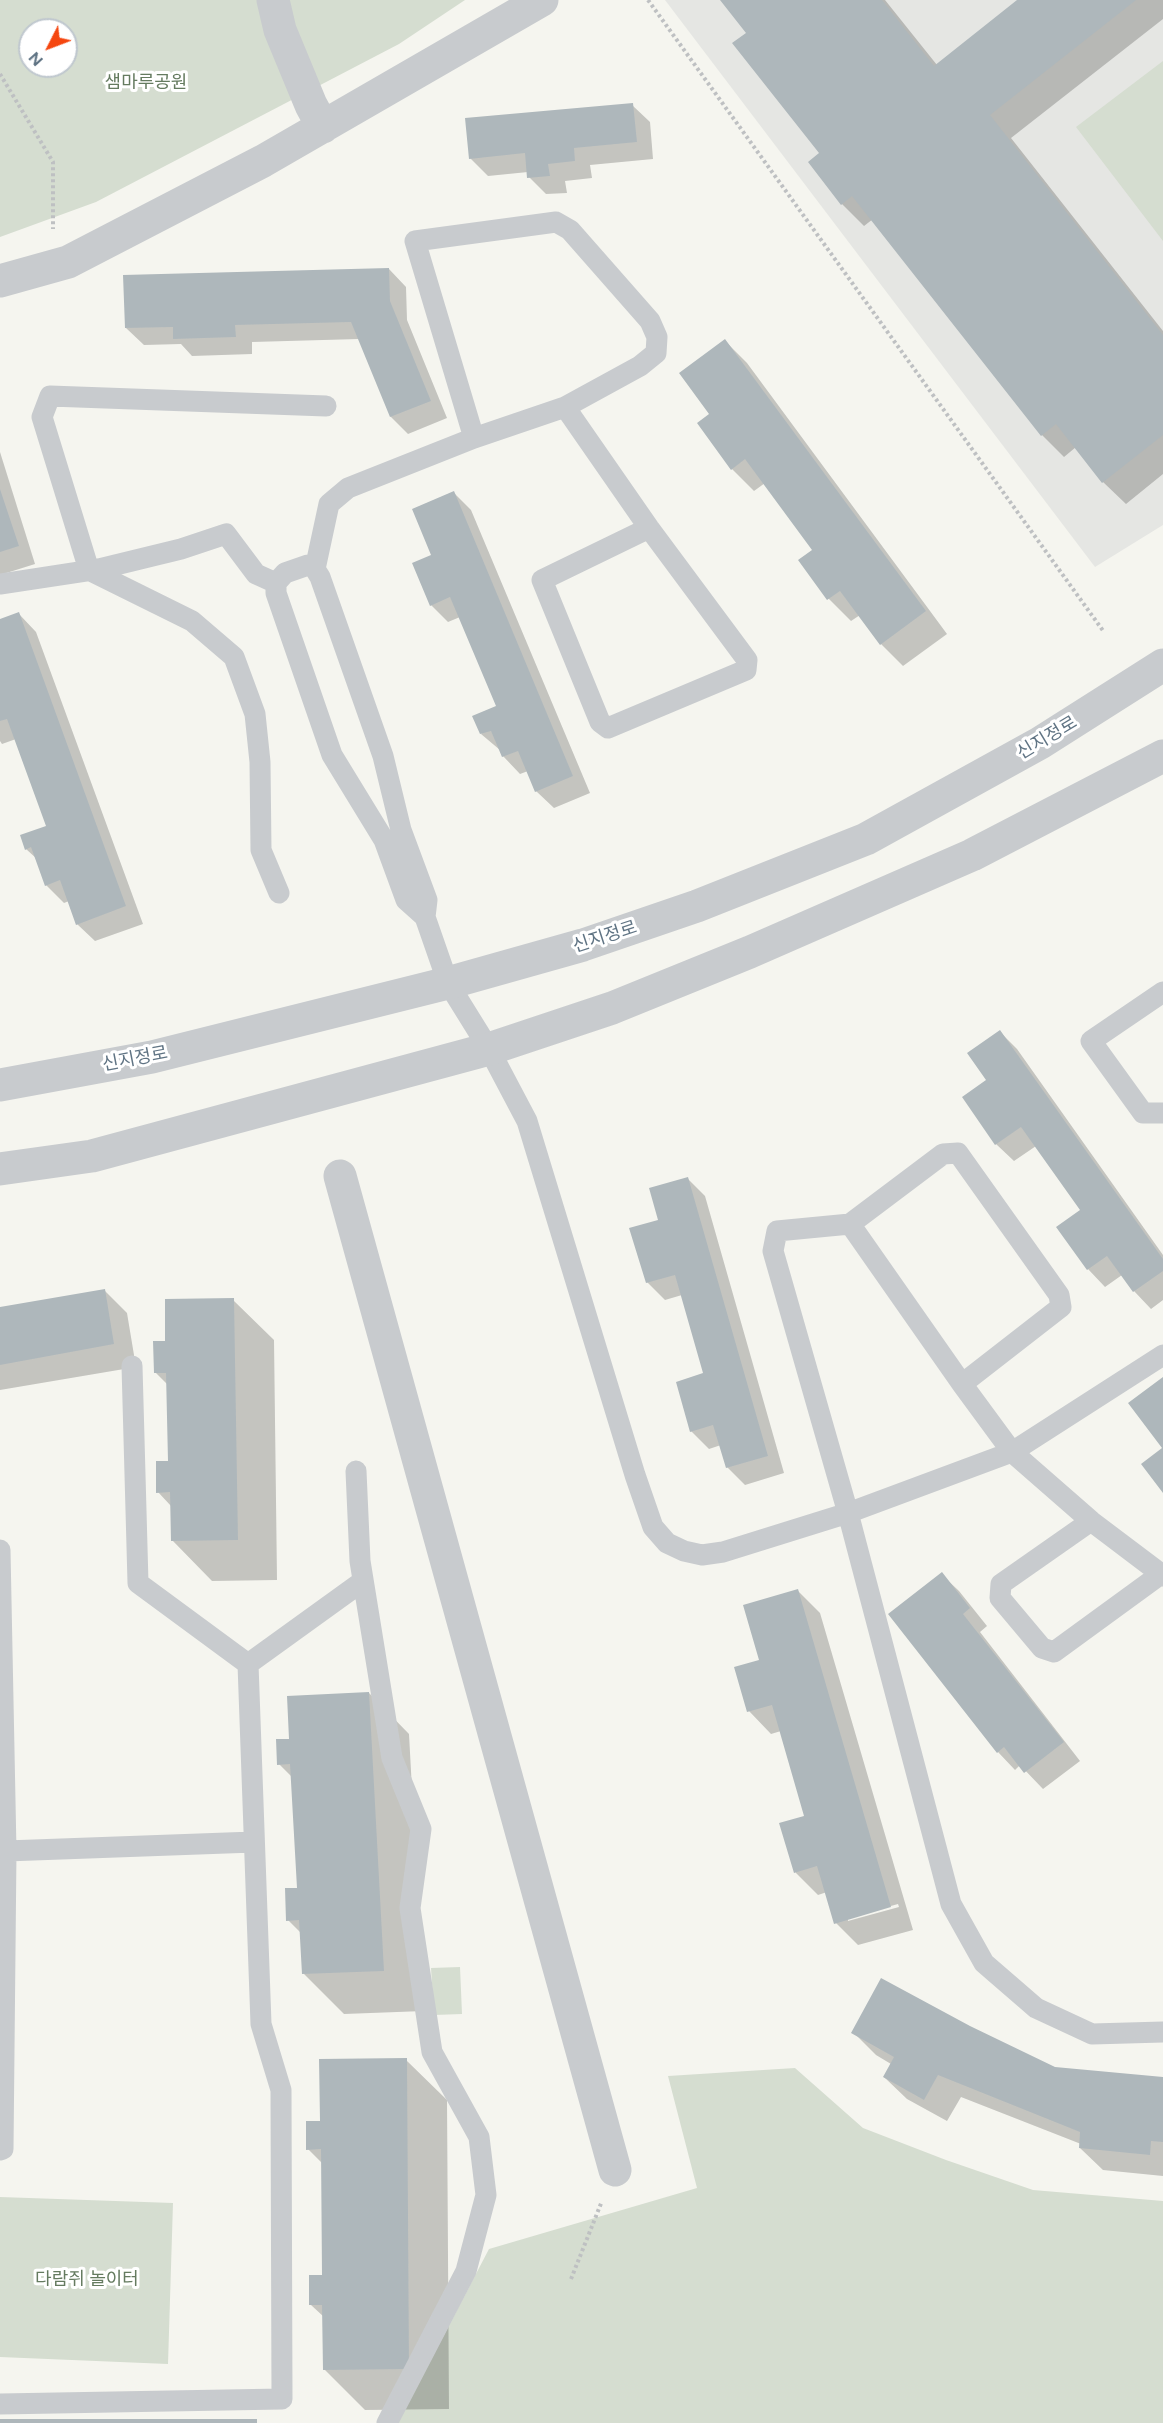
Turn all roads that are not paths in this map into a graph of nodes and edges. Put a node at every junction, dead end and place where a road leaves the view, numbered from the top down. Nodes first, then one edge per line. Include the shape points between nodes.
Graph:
1 (273, 0) edge
2 (542, 0) edge
3 (323, 127) junction
4 (0, 281) edge
5 (326, 406) dead end
6 (565, 406) junction
7 (474, 438) junction
8 (649, 528) junction
9 (315, 569) junction
10 (89, 570) junction
11 (276, 583) junction
12 (0, 584) edge
13 (1163, 665) edge
14 (1163, 756) edge
15 (279, 893) dead end
16 (425, 917) junction
17 (448, 983) junction
18 (1163, 992) edge
19 (489, 1049) junction
20 (0, 1085) edge
21 (1163, 1113) edge
22 (0, 1169) edge
23 (340, 1176) dead end
24 (850, 1224) junction
25 (1163, 1355) edge
26 (132, 1366) dead end
27 (962, 1384) junction
28 (1012, 1452) junction
29 (356, 1471) dead end
30 (848, 1513) junction
31 (1091, 1521) junction
32 (0, 1550) edge
33 (1162, 1575) edge
34 (363, 1581) junction
35 (248, 1664) junction
36 (254, 1842) junction
37 (6, 1851) junction
38 (1163, 2032) edge
39 (0, 2150) edge
40 (615, 2170) road end
41 (0, 2404) edge
42 (387, 2423) edge

1 - 3 street via 280,30
2 - 3 street
3 - 4 street via 68,262
5 - 10 lane via 50,396 42,417
6 - 7 lane
6 - 7 lane via 640,366 656,353 657,337 650,321 570,230 556,222 415,241
6 - 8 lane
7 - 9 lane via 348,488 329,504
8 - 8 lane via 747,660 746,670 608,728 600,722 542,580
9 - 11 lane via 308,565 285,573
9 - 16 lane via 383,756 401,830 427,900
10 - 11 lane via 181,549 226,534 256,574
10 - 12 lane
10 - 15 lane via 192,621 234,657 255,714 261,850
11 - 16 lane via 276,593 332,755 384,840 406,900
13 - 17 street, 신지정로 via 1040,743 866,839 697,906 583,945
14 - 19 street via 972,855 750,952 612,1008
16 - 17 lane
17 - 19 lane
17 - 20 street, 신지정로 via 152,1057
18 - 21 lane via 1091,1041 1143,1113
19 - 22 street via 92,1156
19 - 30 lane via 527,1121 653,1527 668,1543 702,1555
23 - 40 street
24 - 27 lane
24 - 27 lane via 943,1154 958,1153 1059,1295 1061,1307
24 - 30 lane via 777,1231 773,1251
25 - 28 lane
26 - 35 lane via 138,1583
27 - 28 lane
28 - 30 lane
28 - 31 lane
29 - 34 lane
30 - 38 lane via 951,1904 984,1964 1036,2008 1092,2034
31 - 33 lane
31 - 33 lane via 1001,1584 1000,1598 1042,1648 1054,1652
32 - 37 lane
34 - 35 lane
34 - 42 lane via 392,1758 422,1829 410,1908 432,2052 479,2137 486,2195 466,2271
35 - 36 lane
36 - 37 lane
36 - 41 lane via 261,2024 280,2090 282,2399
37 - 39 lane

